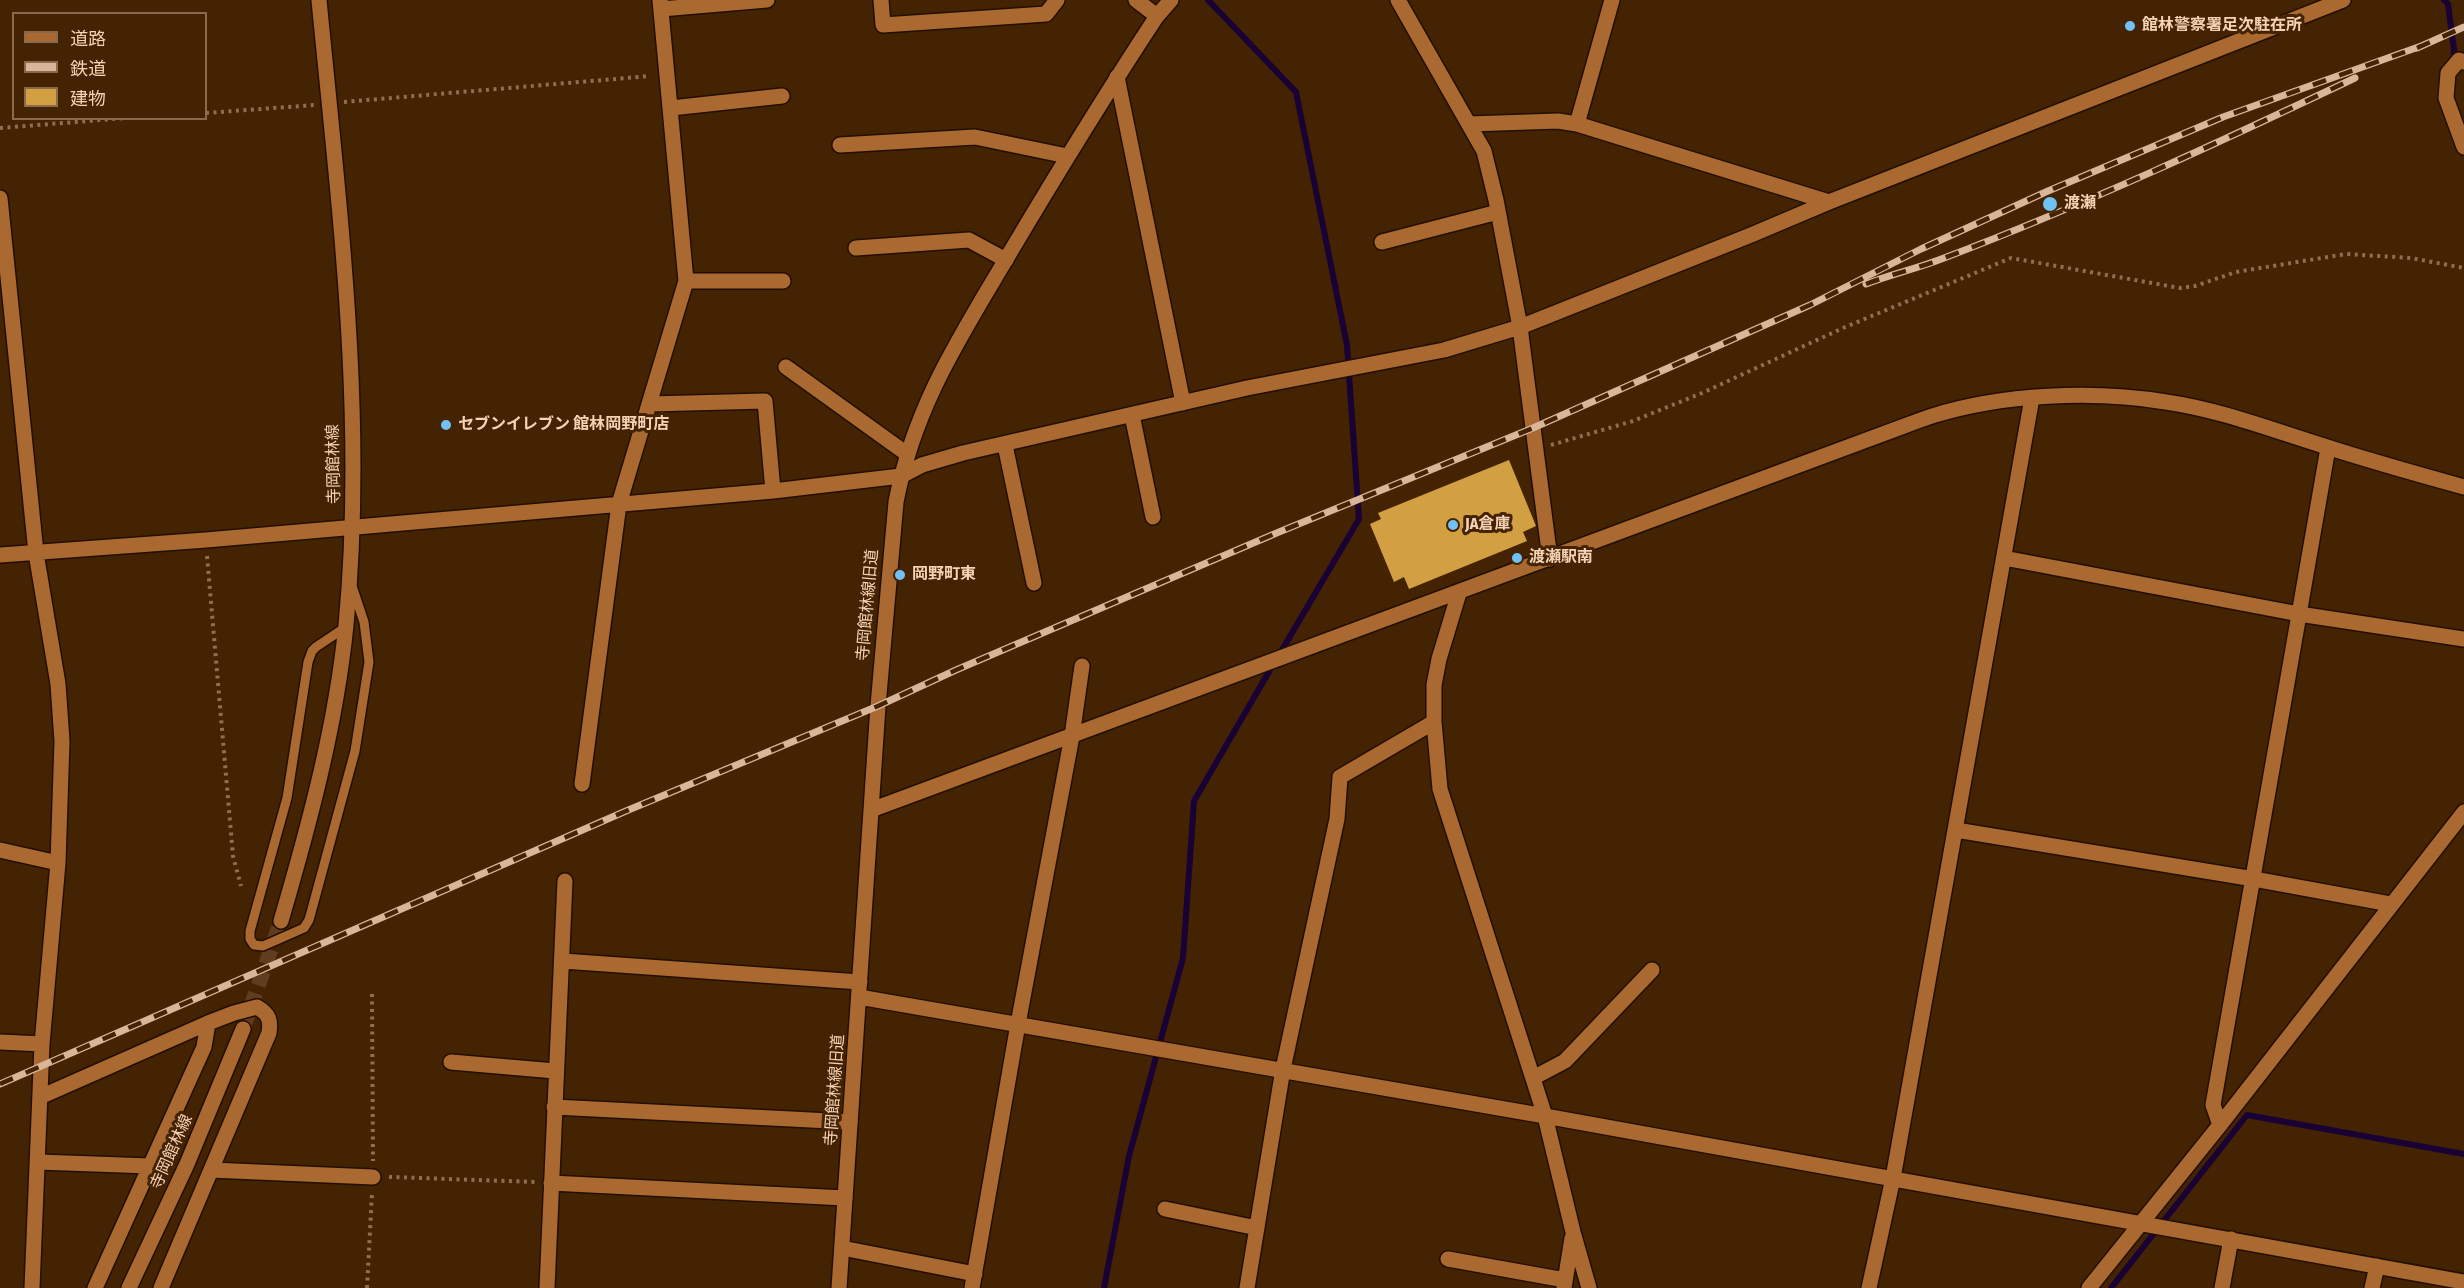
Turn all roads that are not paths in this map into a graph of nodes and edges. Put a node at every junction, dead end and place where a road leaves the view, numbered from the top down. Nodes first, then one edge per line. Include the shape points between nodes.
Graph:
1 (319, 0) edge
2 (767, 0) edge
3 (881, 0) edge
4 (1057, 0) edge
5 (1136, 0) edge
6 (1172, 0) edge
7 (1398, 0) edge
8 (1612, 0) edge
9 (2343, 0) edge
10 (661, 5) edge
11 (1157, 16) junction
12 (2464, 62) edge
13 (1117, 77) junction
14 (782, 96) dead end
15 (671, 108) junction
16 (1469, 124) junction
17 (1578, 124) junction
18 (840, 145) dead end
19 (2464, 147) edge
20 (1067, 156) junction
21 (0, 198) edge
22 (1829, 202) junction
23 (1498, 212) junction
24 (1382, 242) dead end
25 (856, 248) dead end
26 (1006, 260) junction
27 (686, 281) junction
28 (783, 281) dead end
29 (1520, 327) junction
30 (786, 367) dead end
31 (2032, 398) junction
32 (1183, 403) junction
33 (650, 404) junction
34 (1132, 415) junction
35 (1005, 445) junction
36 (2328, 447) junction
37 (907, 454) junction
38 (901, 476) junction
39 (2464, 487) edge
40 (773, 491) junction
41 (619, 504) junction
42 (1153, 517) dead end
43 (352, 527) junction
44 (36, 553) junction
45 (0, 555) edge
46 (2004, 558) junction
47 (1550, 559) junction
48 (349, 581) junction
49 (1034, 583) dead end
50 (1459, 593) junction
51 (2299, 614) junction
52 (345, 627) junction
53 (2464, 639) edge
54 (1082, 666) dead end
55 (1434, 722) junction
56 (1072, 736) junction
57 (582, 784) dead end
58 (871, 810) junction
59 (2464, 812) edge
60 (1956, 830) junction
61 (0, 850) edge
62 (58, 863) junction
63 (2254, 879) junction
64 (565, 881) dead end
65 (2390, 904) junction
66 (281, 921) tunnel mouth
67 (563, 961) junction
68 (1652, 970) dead end
69 (860, 982) junction
70 (859, 998) junction
71 (208, 1023) junction
72 (1018, 1024) junction
73 (243, 1029) tunnel mouth
74 (0, 1042) edge
75 (42, 1044) junction
76 (451, 1062) dead end
77 (1283, 1069) junction
78 (555, 1071) junction
79 (1533, 1078) junction
80 (40, 1097) junction
81 (554, 1107) junction
82 (1545, 1116) junction
83 (850, 1122) junction
84 (2220, 1125) junction
85 (38, 1162) junction
86 (150, 1166) junction
87 (211, 1170) junction
88 (373, 1176) road end
89 (1893, 1178) junction
90 (551, 1183) junction
91 (845, 1198) junction
92 (1165, 1209) dead end
93 (2141, 1222) junction
94 (1257, 1228) junction
95 (1573, 1232) junction
96 (2231, 1239) junction
97 (842, 1248) junction
98 (1448, 1259) dead end
99 (2377, 1266) junction
100 (973, 1281) edge
101 (2464, 1282) edge
102 (1564, 1284) edge
103 (32, 1288) edge
104 (96, 1288) edge
105 (129, 1288) edge
106 (161, 1288) edge
107 (547, 1288) edge
108 (839, 1288) edge
109 (1247, 1288) edge
110 (1589, 1288) edge
111 (1869, 1288) edge
112 (2089, 1288) edge
113 (2222, 1288) edge
114 (2372, 1288) edge

1 - 43 street, 寺岡館林線 via 346,285
2 - 10 street
3 - 4 street via 883,25 1046,14
5 - 11 street
6 - 11 street, 寺岡館林線旧道
7 - 16 street
8 - 17 street
9 - 22 street
10 - 15 street
11 - 13 street, 寺岡館林線旧道
12 - 19 street via 2459,60 2448,73 2446,98
13 - 20 street, 寺岡館林線旧道
13 - 32 street
14 - 15 street
15 - 27 street
16 - 17 street
16 - 23 street via 1484,151
17 - 22 street
18 - 20 street via 975,137
20 - 26 street, 寺岡館林線旧道
21 - 44 street
22 - 29 street
23 - 24 street
23 - 29 street
25 - 26 street via 969,240
26 - 37 street, 寺岡館林線旧道 via 947,360
27 - 28 street
27 - 33 street
29 - 32 street via 1444,350
29 - 47 street
30 - 37 street
31 - 36 street via 2108,396 2167,402 2224,414
31 - 46 street
31 - 47 street via 1933,416
32 - 34 street
33 - 40 street via 765,401
33 - 41 street
34 - 35 street
34 - 42 street
35 - 38 street via 922,465
35 - 49 street
36 - 39 street
36 - 51 street
37 - 38 street, 寺岡館林線旧道
38 - 40 street
38 - 58 street, 寺岡館林線旧道 via 886,599
40 - 41 street
41 - 43 street
41 - 57 street
43 - 44 street
43 - 48 street, 寺岡館林線
44 - 45 street
44 - 62 street via 58,684 62,741
46 - 51 street
46 - 60 street
47 - 50 street
48 - 52 street, 寺岡館林線
48 - 52 lane via 361,607 369,662 355,751 309,920 304,928 263,946 254,945 250,931 287,798 308,662 316,647
50 - 55 street via 1439,659
50 - 56 street
51 - 53 street
51 - 63 street
52 - 66 street, 寺岡館林線 via 320,774
54 - 56 street
55 - 77 street via 1340,777 1337,819
55 - 79 street via 1440,789
56 - 58 street
56 - 72 street
58 - 69 street, 寺岡館林線旧道
59 - 65 street
60 - 63 street
60 - 89 street
61 - 62 street
62 - 75 street
63 - 65 street
63 - 84 street via 2213,1105
64 - 67 street
65 - 84 street
67 - 69 street
67 - 78 street
68 - 79 street via 1565,1061
69 - 70 street, 寺岡館林線旧道
70 - 72 street
70 - 83 street, 寺岡館林線旧道
71 - 80 street
71 - 86 street via 204,1047
71 - 87 street via 257,1007 271,1021
72 - 77 street
72 - 100 street
73 - 105 street, 寺岡館林線 via 187,1164
74 - 75 street
75 - 80 street
76 - 78 street
77 - 82 street
77 - 94 street
78 - 81 street
79 - 82 street
80 - 85 street
81 - 83 street
81 - 90 street
82 - 89 street
82 - 95 street
83 - 91 street, 寺岡館林線旧道
84 - 93 street
85 - 86 street
85 - 103 street
86 - 104 street
87 - 88 street
87 - 106 street
89 - 93 street
89 - 111 street
90 - 91 street
90 - 107 street
91 - 97 street, 寺岡館林線旧道
92 - 94 street
93 - 96 street
93 - 112 street
94 - 109 street
95 - 102 street
95 - 110 street
96 - 99 street
96 - 113 street
97 - 100 street
97 - 108 street, 寺岡館林線旧道
98 - 102 street
99 - 101 street
99 - 114 street

